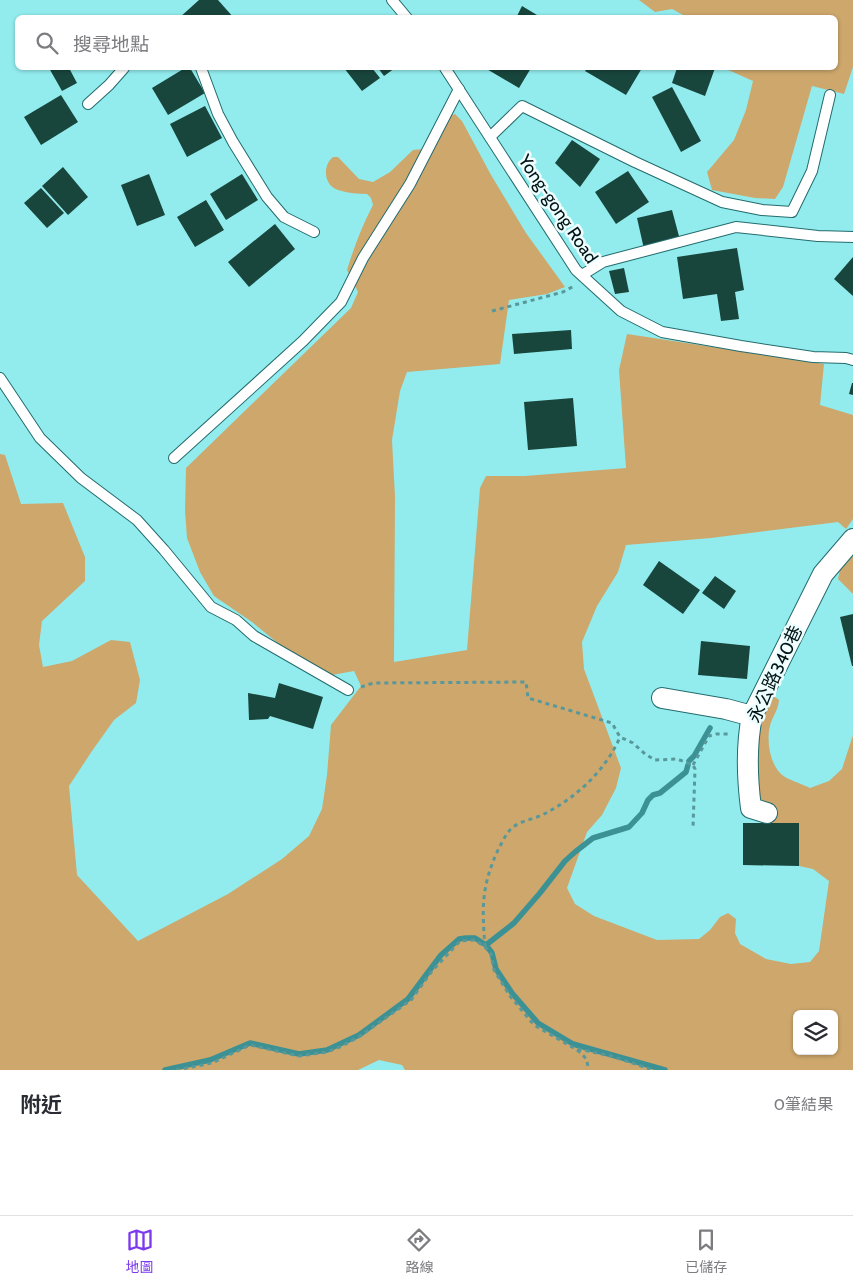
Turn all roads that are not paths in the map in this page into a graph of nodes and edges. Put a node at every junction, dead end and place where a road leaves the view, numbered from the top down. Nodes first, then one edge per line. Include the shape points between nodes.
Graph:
1 (392, 0) edge
2 (403, 15) edge
3 (122, 70) edge
4 (201, 70) edge
5 (445, 70) edge
6 (458, 89) junction
7 (830, 95) dead end
8 (88, 104) dead end
9 (490, 137) junction
10 (314, 232) dead end
11 (853, 237) edge
12 (582, 275) junction
13 (853, 360) edge
14 (0, 378) edge
15 (174, 458) dead end
16 (853, 539) edge
17 (348, 690) road end
18 (662, 698) dead end
19 (746, 714) junction
20 (768, 813) dead end

1 - 2 lane
3 - 8 lane
4 - 10 lane via 218,114 267,198 284,217
5 - 6 lane, Yong-gong Road
6 - 9 lane, Yong-gong Road
6 - 15 lane via 410,184 363,258 341,302 304,341
7 - 9 lane via 812,171 792,212 722,202 522,106
9 - 12 lane, Yong-gong Road
11 - 12 lane via 736,227 603,262
12 - 13 lane, Yong-gong Road via 621,311 662,332 813,357
14 - 17 lane via 40,438 80,478 137,520 211,607 236,620 254,636
16 - 19 street, 永公路340巷 via 823,574
18 - 19 street
19 - 20 street, 永公路340巷 via 751,808

